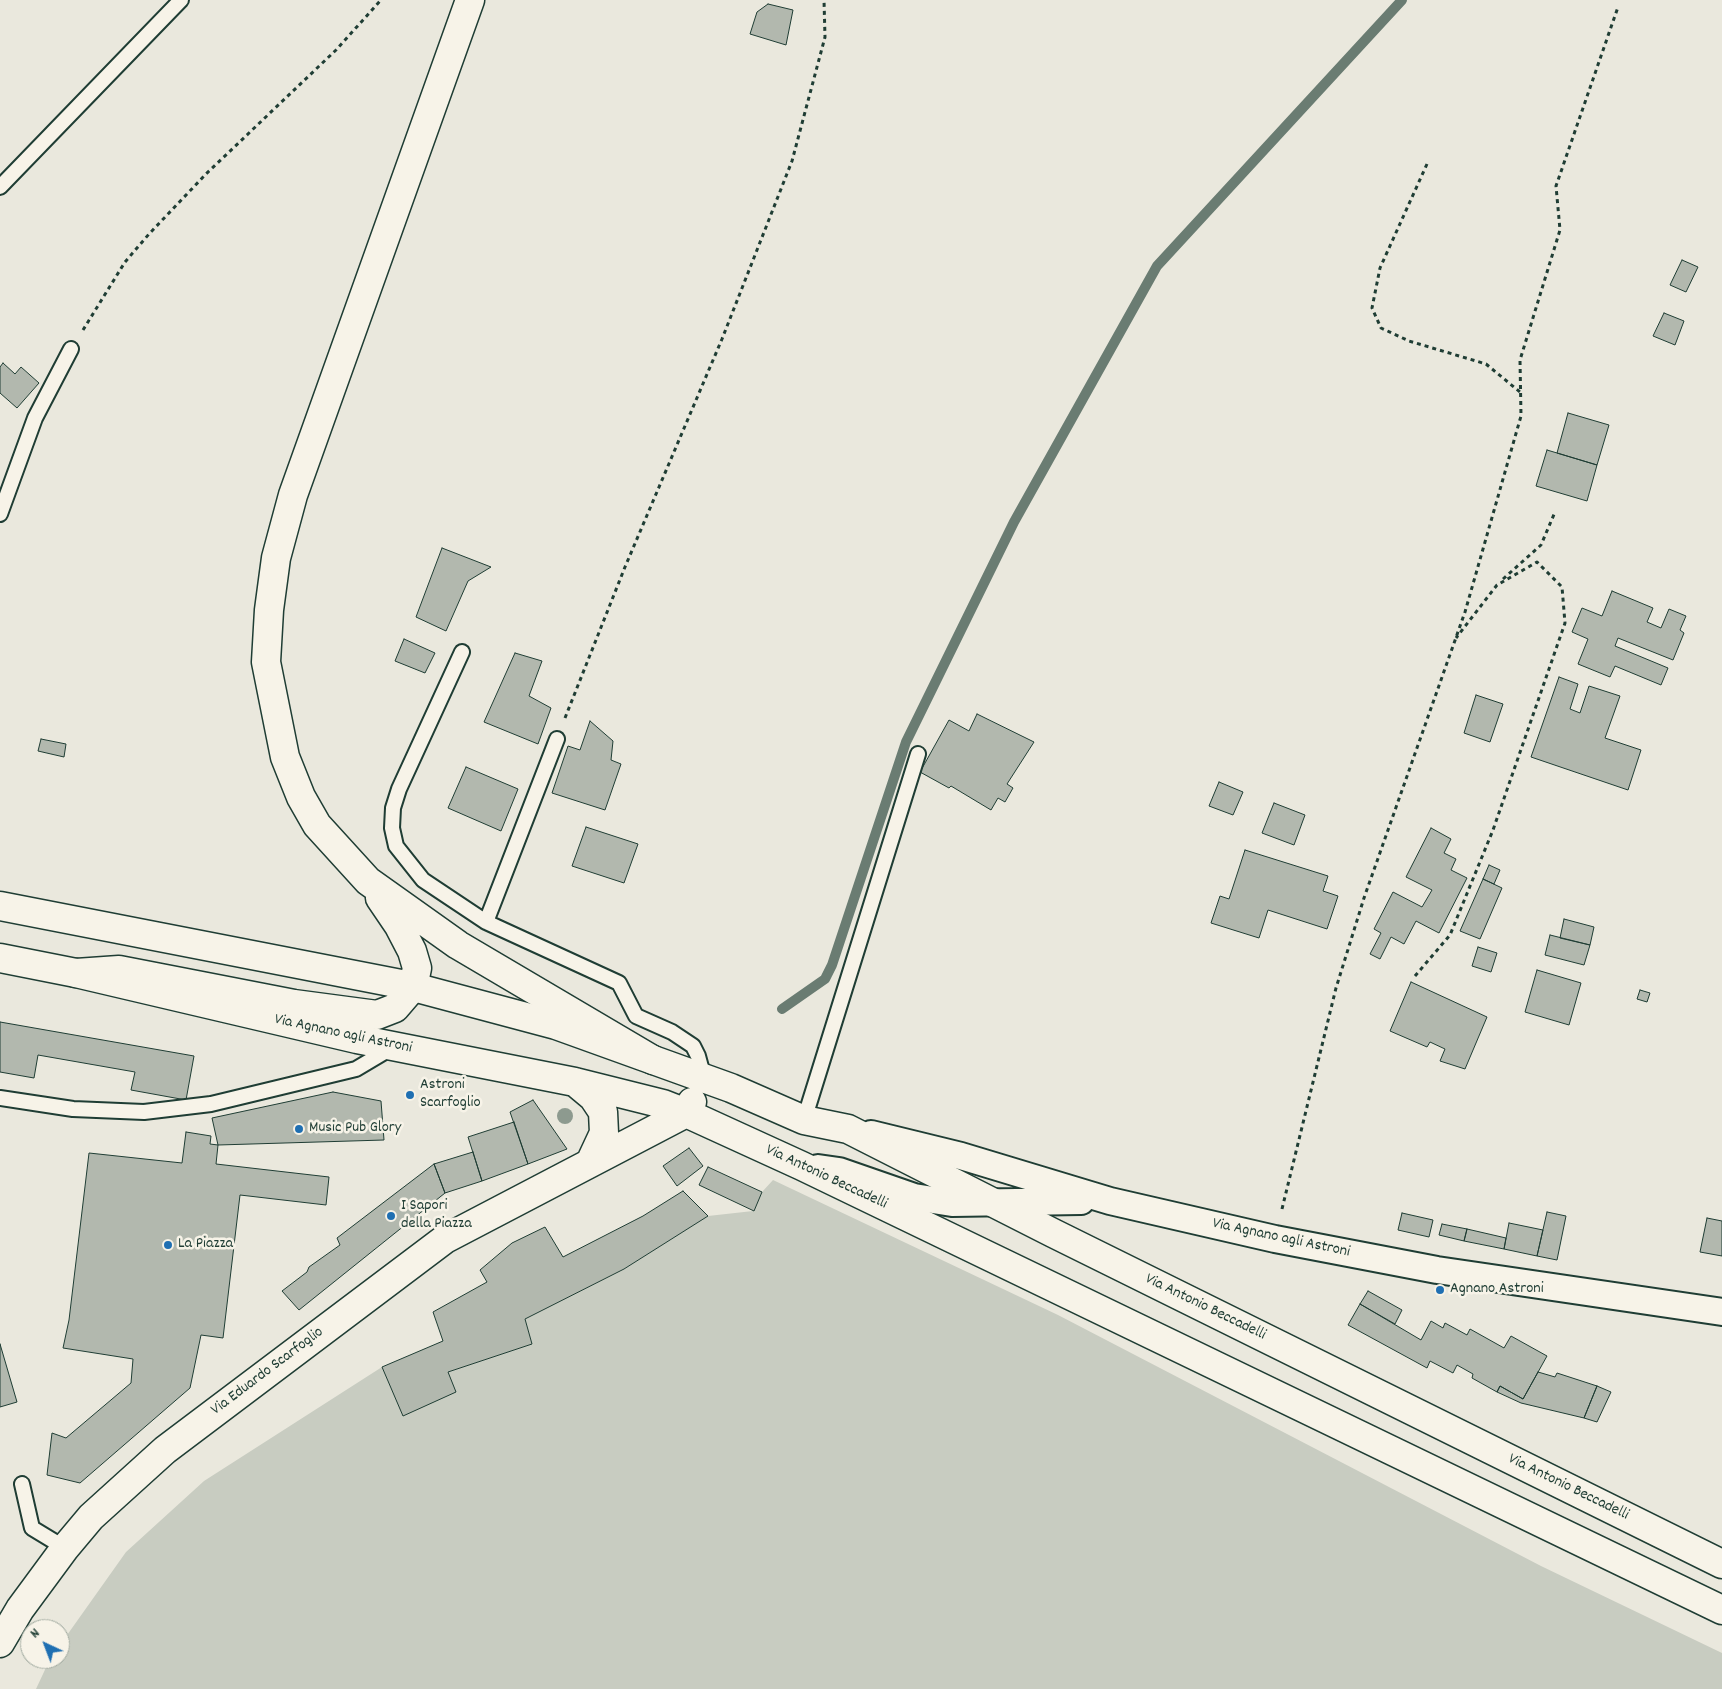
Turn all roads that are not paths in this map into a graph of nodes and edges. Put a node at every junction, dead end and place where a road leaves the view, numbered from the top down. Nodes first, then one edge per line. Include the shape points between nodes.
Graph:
1 (181, 0) edge
2 (470, 0) edge
3 (0, 187) edge
4 (72, 350) road end
5 (0, 514) edge
6 (462, 652) dead end
7 (557, 739) road end
8 (918, 754) dead end
9 (368, 881) junction
10 (0, 906) edge
11 (486, 922) junction
12 (0, 958) edge
13 (76, 973) junction
14 (412, 987) junction
15 (394, 1046) junction
16 (653, 1060) junction
17 (693, 1074) junction
18 (575, 1082) junction
19 (0, 1098) edge
20 (686, 1113) junction
21 (804, 1120) junction
22 (848, 1129) junction
23 (590, 1163) junction
24 (802, 1166) junction
25 (990, 1201) junction
26 (1110, 1201) junction
27 (1722, 1312) edge
28 (22, 1484) dead end
29 (64, 1548) junction
30 (1722, 1564) edge
31 (1722, 1610) edge
32 (0, 1643) edge

1 - 3 lane
2 - 9 main road via 293,495 276,558 269,610 266,662 284,757 317,825
4 - 5 lane via 35,418
6 - 11 lane via 400,789 393,808 392,828 396,846 423,880
7 - 11 lane
8 - 21 lane
9 - 14 main road via 412,951 417,968
9 - 16 main road via 458,945
10 - 14 main road
11 - 17 lane via 620,983 636,1016 672,1032 693,1046 698,1056
12 - 13 main road, Via Agnano agli Astroni
13 - 14 main road via 119,970 294,1004 377,1015 395,1008
13 - 15 main road, Via Agnano agli Astroni
14 - 16 main road via 556,1025
15 - 18 main road, Via Agnano agli Astroni
15 - 19 lane via 356,1069 211,1104 144,1112 73,1109
16 - 17 main road
17 - 20 main road
17 - 21 main road, Via Antonio Beccadelli
18 - 20 main road, Via Agnano agli Astroni
18 - 23 main road via 593,1097 603,1112 604,1133
20 - 23 main road, Via Eduardo Scarfoglio
20 - 24 main road, Via Antonio Beccadelli
21 - 22 main road, Via Antonio Beccadelli
22 - 25 main road, Via Antonio Beccadelli
22 - 26 street, Via Agnano agli Astroni via 961,1156
23 - 29 main road, Via Eduardo Scarfoglio via 465,1227 429,1250 165,1450 91,1517
24 - 25 street via 839,1171 914,1197 952,1204
24 - 31 main road, Via Antonio Beccadelli
25 - 26 street
25 - 30 main road, Via Antonio Beccadelli
26 - 27 street, Via Agnano agli Astroni via 1274,1239 1437,1270
28 - 29 lane via 32,1528
29 - 32 main road, Via Eduardo Scarfoglio

